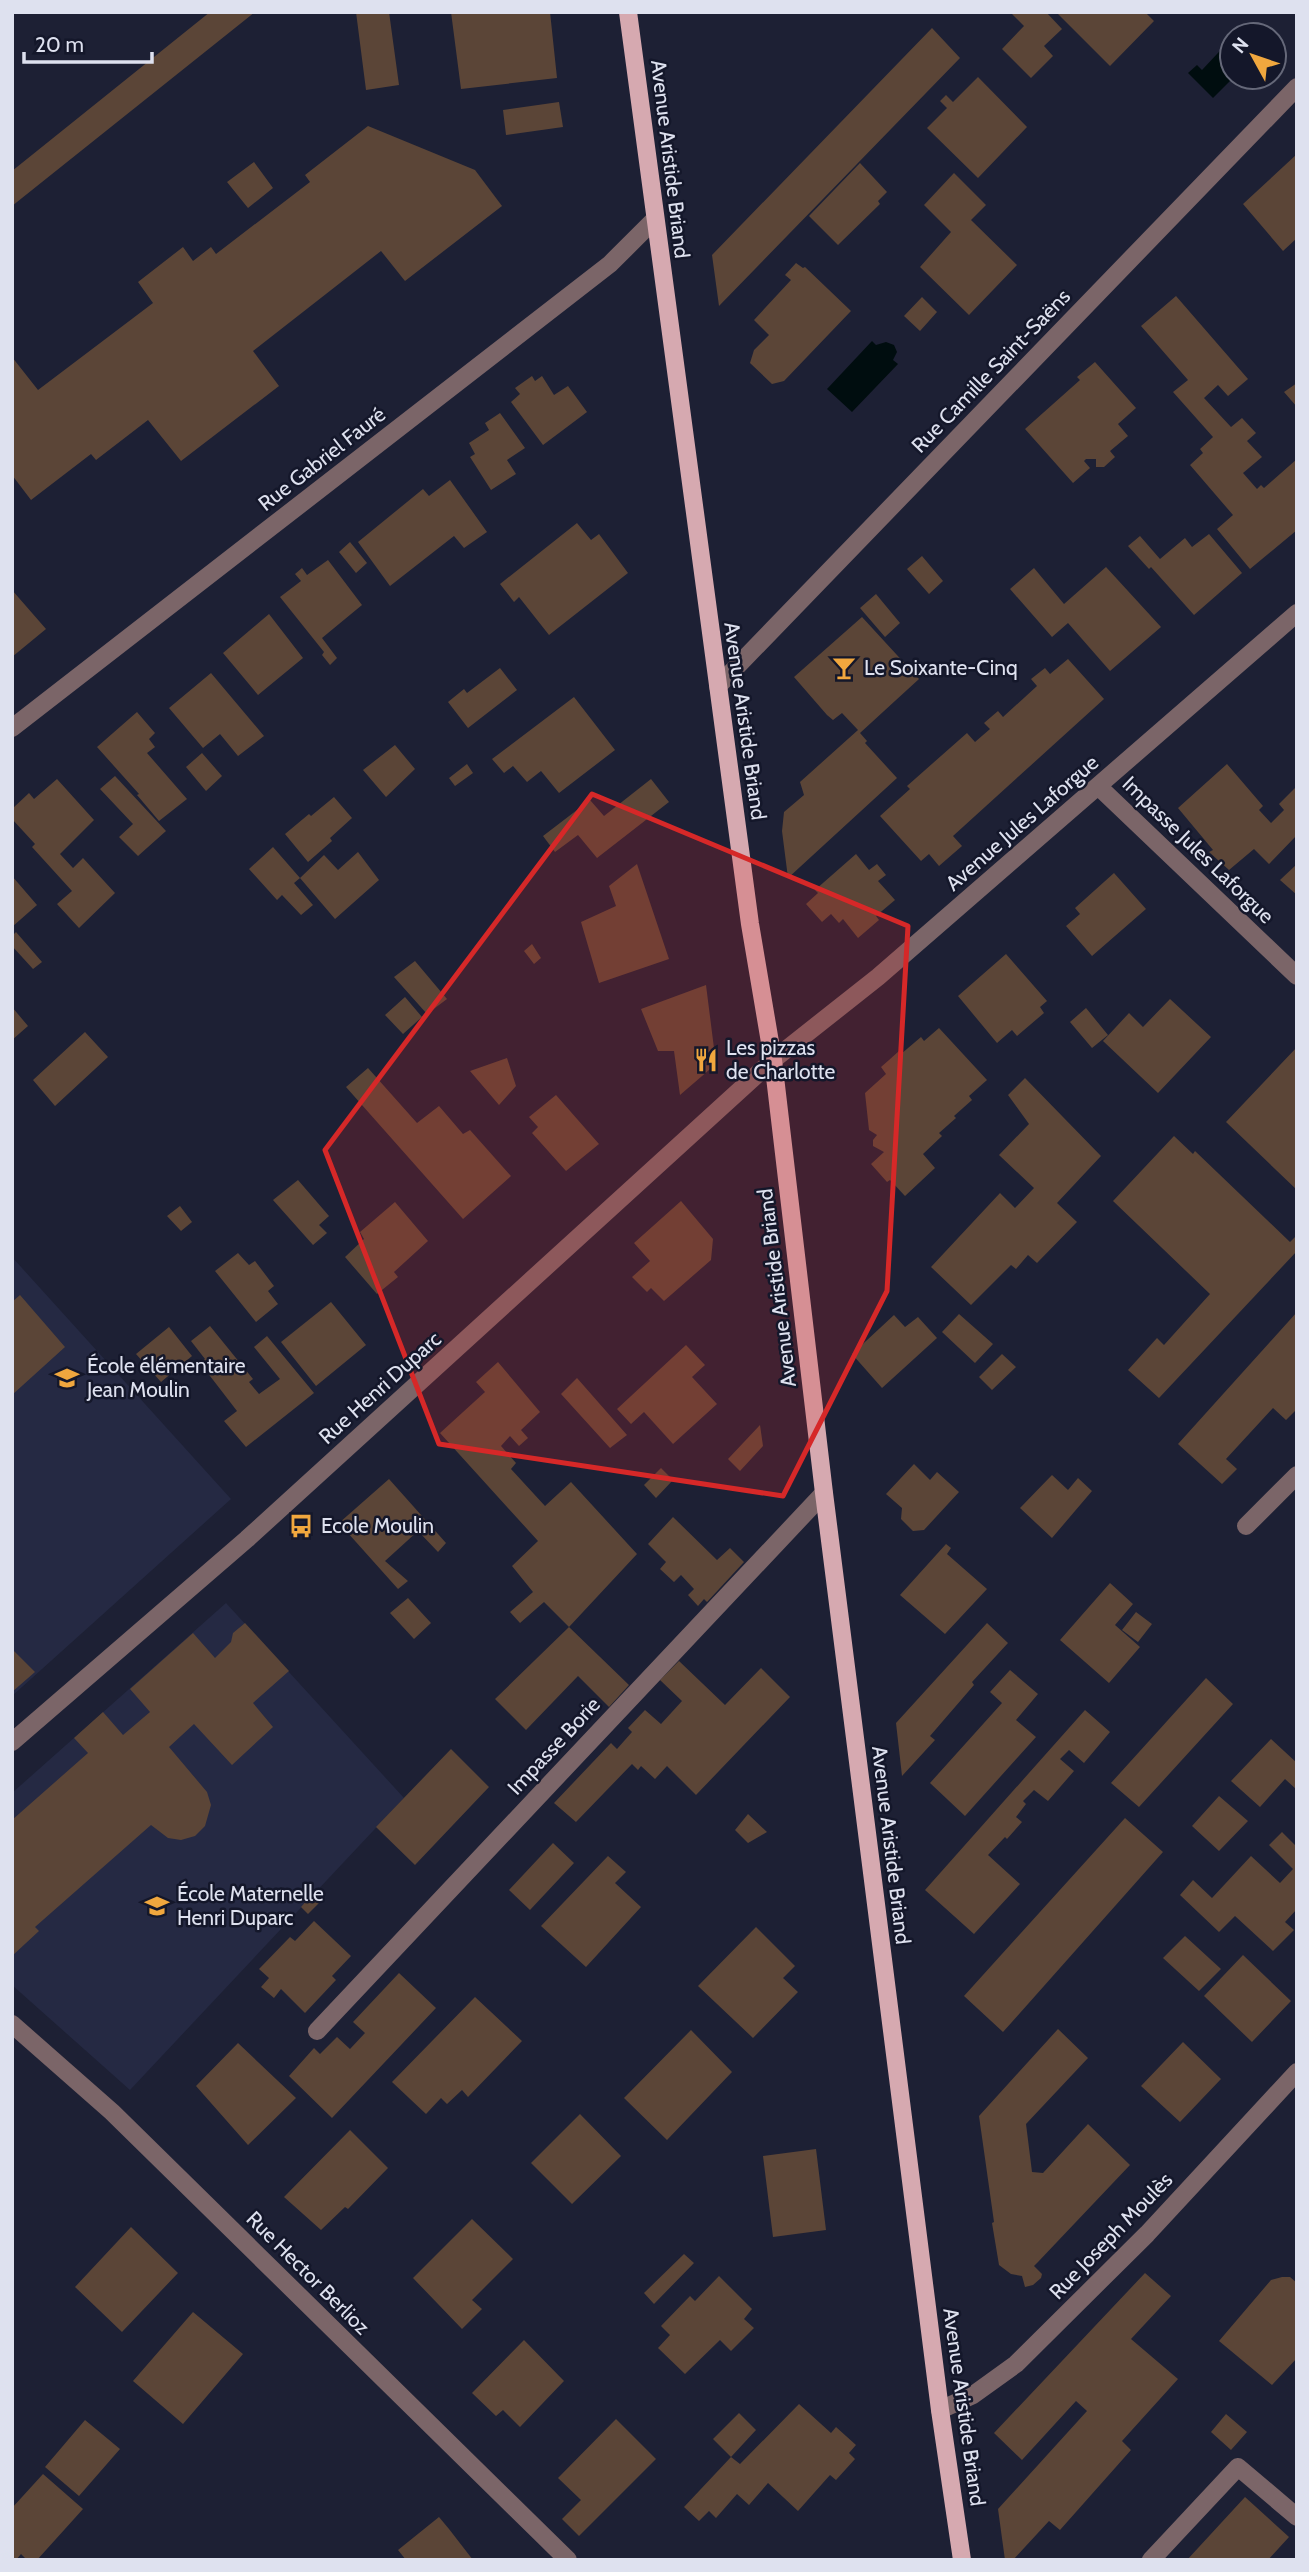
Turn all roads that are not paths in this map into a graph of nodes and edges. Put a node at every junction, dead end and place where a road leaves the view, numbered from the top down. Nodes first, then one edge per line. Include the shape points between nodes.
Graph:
1 (628, 12) edge
2 (1297, 87) edge
3 (655, 219) junction
4 (1297, 613) edge
5 (718, 686) junction
6 (12, 728) edge
7 (1099, 787) junction
8 (1297, 976) edge
9 (773, 1060) junction
10 (1297, 1475) edge
11 (824, 1493) junction
12 (1246, 1526) dead end
13 (12, 1742) edge
14 (12, 2024) edge
15 (317, 2031) dead end
16 (1297, 2072) edge
17 (940, 2410) junction
18 (1297, 2516) edge
19 (568, 2560) edge
20 (962, 2560) edge
21 (1151, 2560) edge

1 - 3 main road, Avenue Aristide Briand
2 - 5 street, Rue Camille Saint-Saëns
3 - 5 main road, Avenue Aristide Briand
3 - 6 street, Rue Gabriel Fauré via 610,264
4 - 7 street, Avenue Jules Laforgue
5 - 9 main road, Avenue Aristide Briand
7 - 8 street, Impasse Jules Laforgue
7 - 9 street, Avenue Jules Laforgue via 878,977
9 - 11 main road, Avenue Aristide Briand
9 - 13 street, Rue Henri Duparc via 247,1539
10 - 12 street
11 - 15 street, Impasse Borie
11 - 17 main road, Avenue Aristide Briand
14 - 19 street, Rue Hector Berlioz via 112,2112
16 - 17 street, Rue Joseph Moulès via 1147,2234 1016,2364 973,2395
17 - 20 main road, Avenue Aristide Briand
18 - 21 street via 1238,2466

